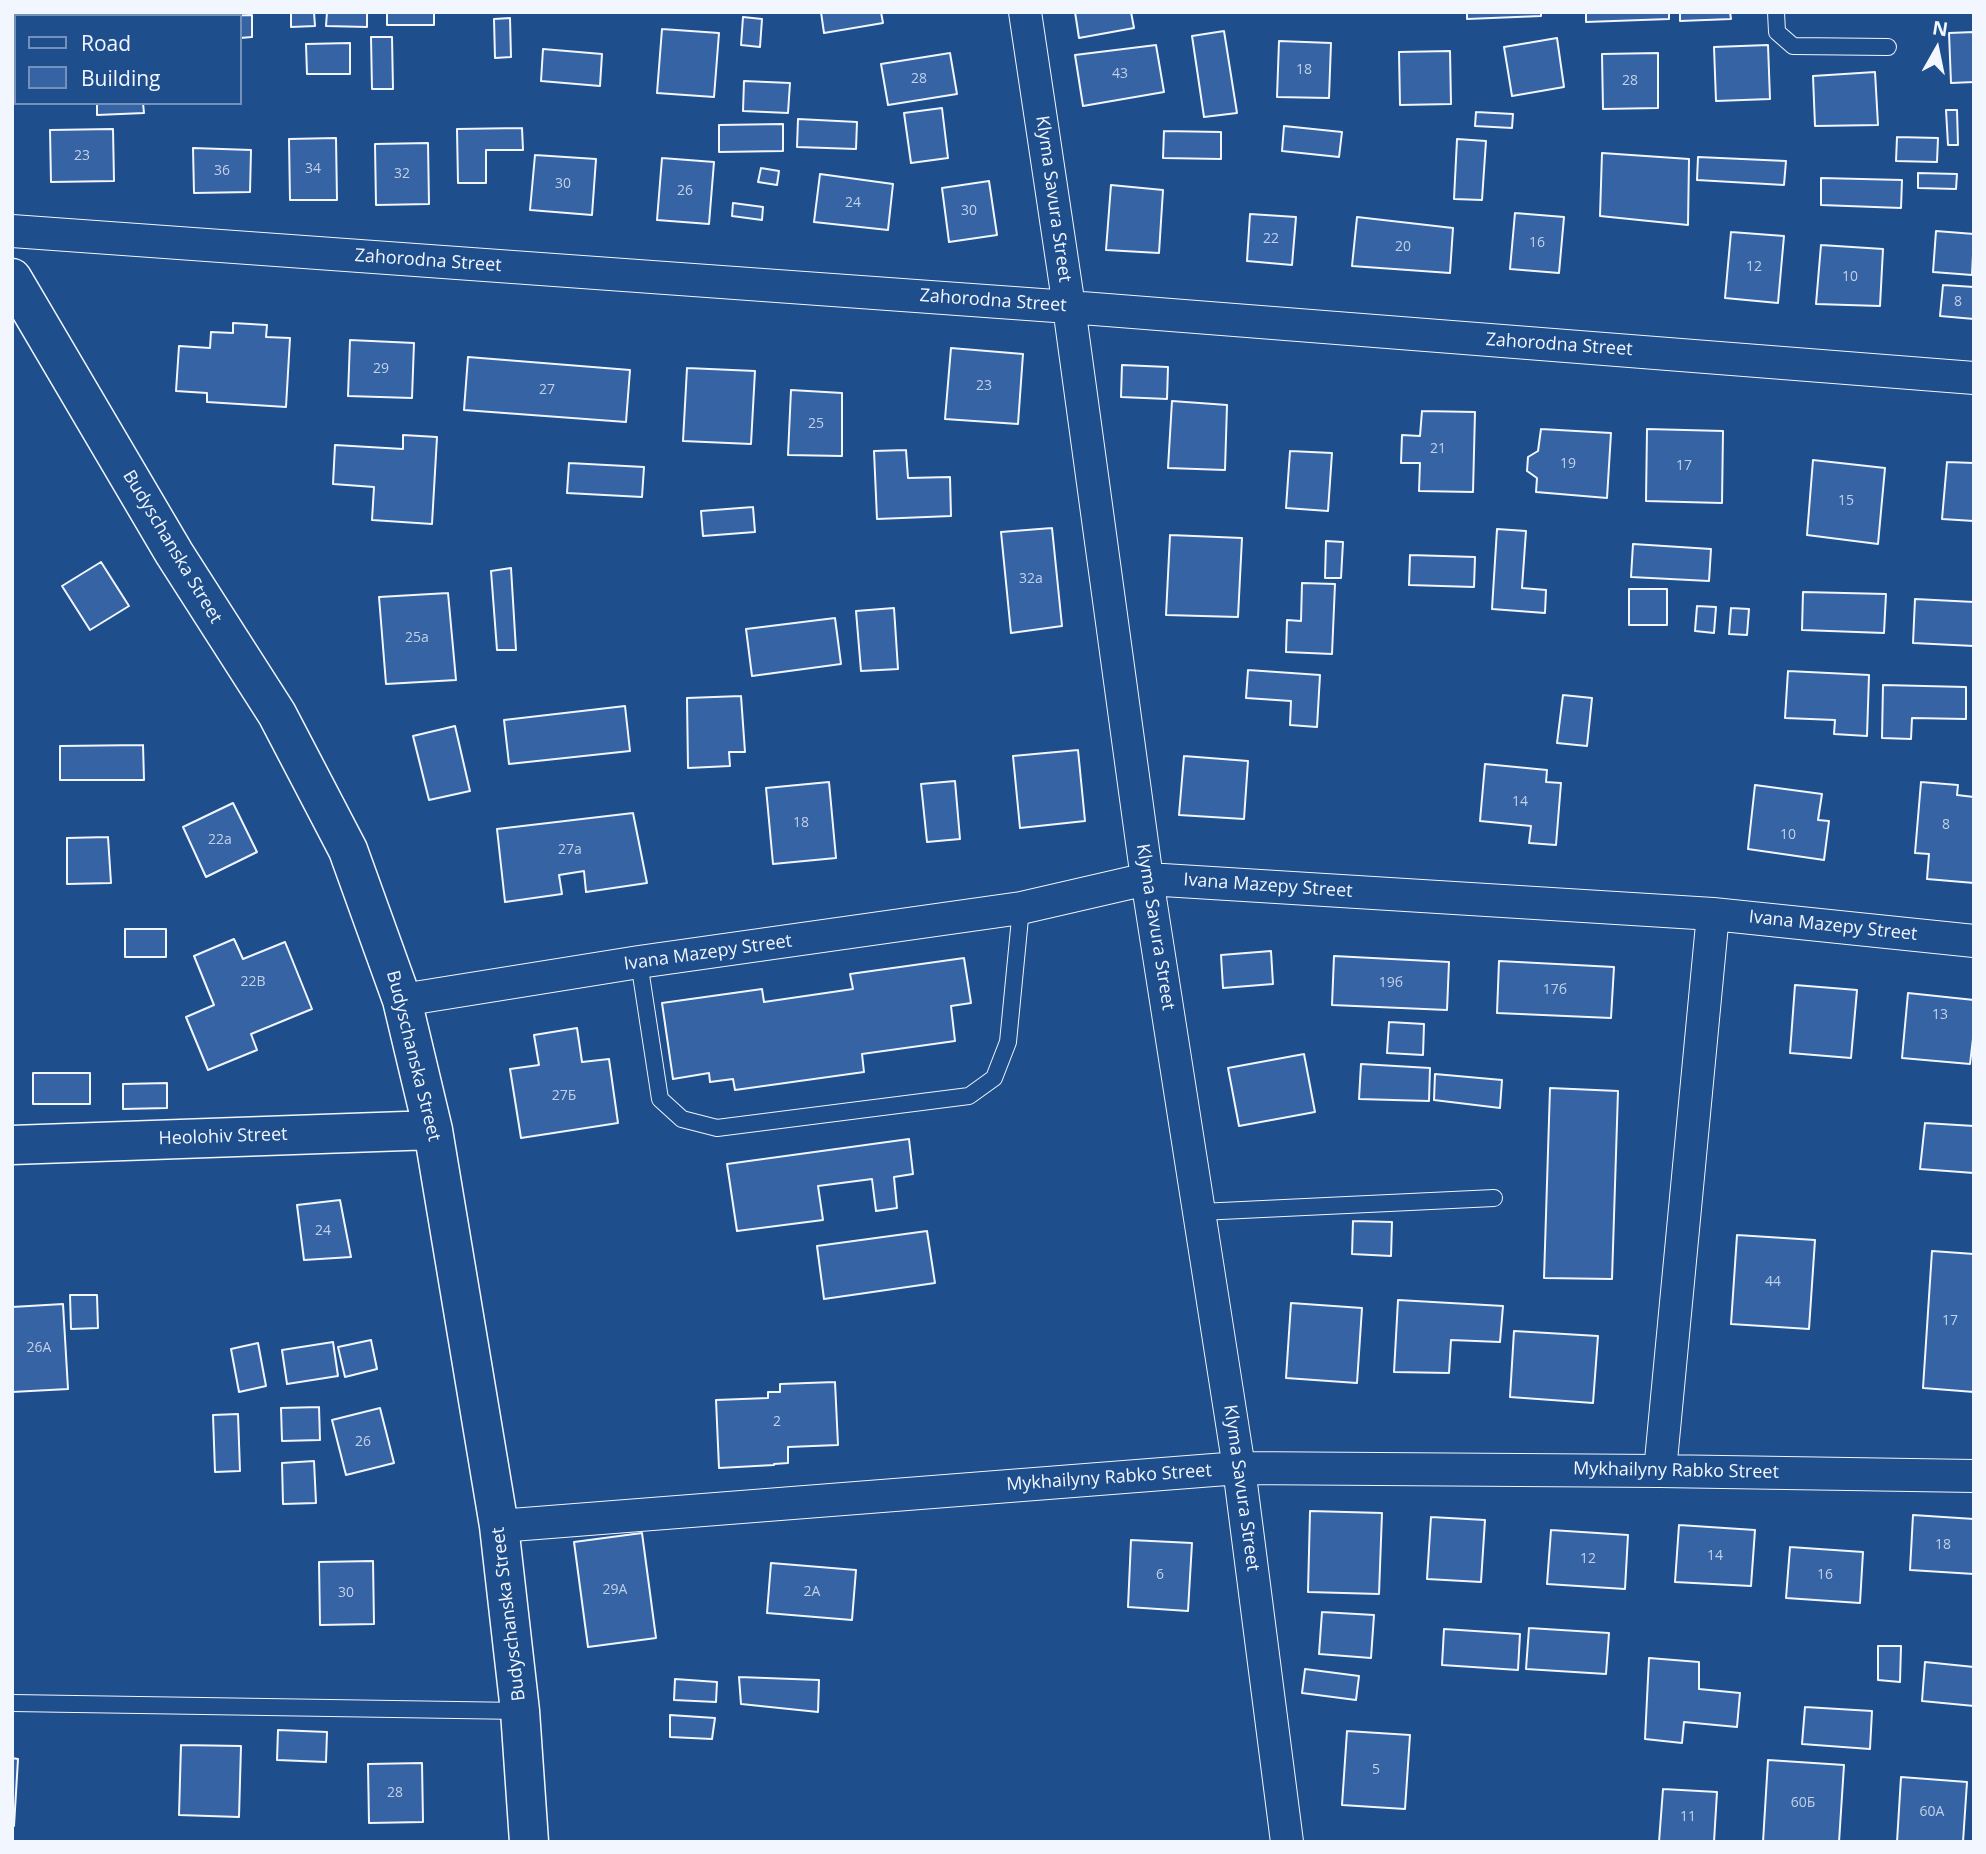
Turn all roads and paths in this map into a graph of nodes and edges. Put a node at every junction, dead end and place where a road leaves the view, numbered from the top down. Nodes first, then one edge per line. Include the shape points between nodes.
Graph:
1 (1026, 12) edge
2 (1776, 12) edge
3 (1888, 47) dead end
4 (12, 230) edge
5 (12, 278) edge
6 (1069, 307) junction
7 (1974, 378) edge
8 (1147, 879) junction
9 (1021, 908) junction
10 (1713, 914) junction
11 (1974, 941) edge
12 (639, 962) junction
13 (402, 1000) junction
14 (433, 1129) junction
15 (12, 1146) edge
16 (1494, 1198) dead end
17 (1200, 1212) junction
18 (1239, 1468) junction
19 (1660, 1471) junction
20 (1974, 1476) edge
21 (499, 1526) junction
22 (12, 1703) edge
23 (520, 1711) junction
24 (529, 1842) edge
25 (1287, 1842) edge

1 - 6 street, Klyma Savura Street
2 - 3 lane via 1777,32 1793,46
4 - 6 street, Zahorodna Street
5 - 13 street, Budyschanska Street via 174,553 283,726 348,850
6 - 7 street, Zahorodna Street
6 - 8 street, Klyma Savura Street
8 - 9 street, Ivana Mazepy Street
8 - 10 street, Ivana Mazepy Street
8 - 17 street, Klyma Savura Street
9 - 12 street, Ivana Mazepy Street
9 - 12 lane via 1008,1042 994,1078 969,1096 718,1128 682,1119 660,1099
10 - 11 street, Ivana Mazepy Street
10 - 19 street
12 - 13 street, Ivana Mazepy Street
13 - 14 street, Budyschanska Street
14 - 15 street, Heolohiv Street
14 - 21 street, Budyschanska Street
16 - 17 lane
17 - 18 street, Klyma Savura Street
18 - 19 street, Mykhailyny Rabko Street
18 - 21 street, Mykhailyny Rabko Street
18 - 25 street, Klyma Savura Street
19 - 20 street, Mykhailyny Rabko Street
21 - 23 street, Budyschanska Street
22 - 23 lane
23 - 24 street, Budyschanska Street

